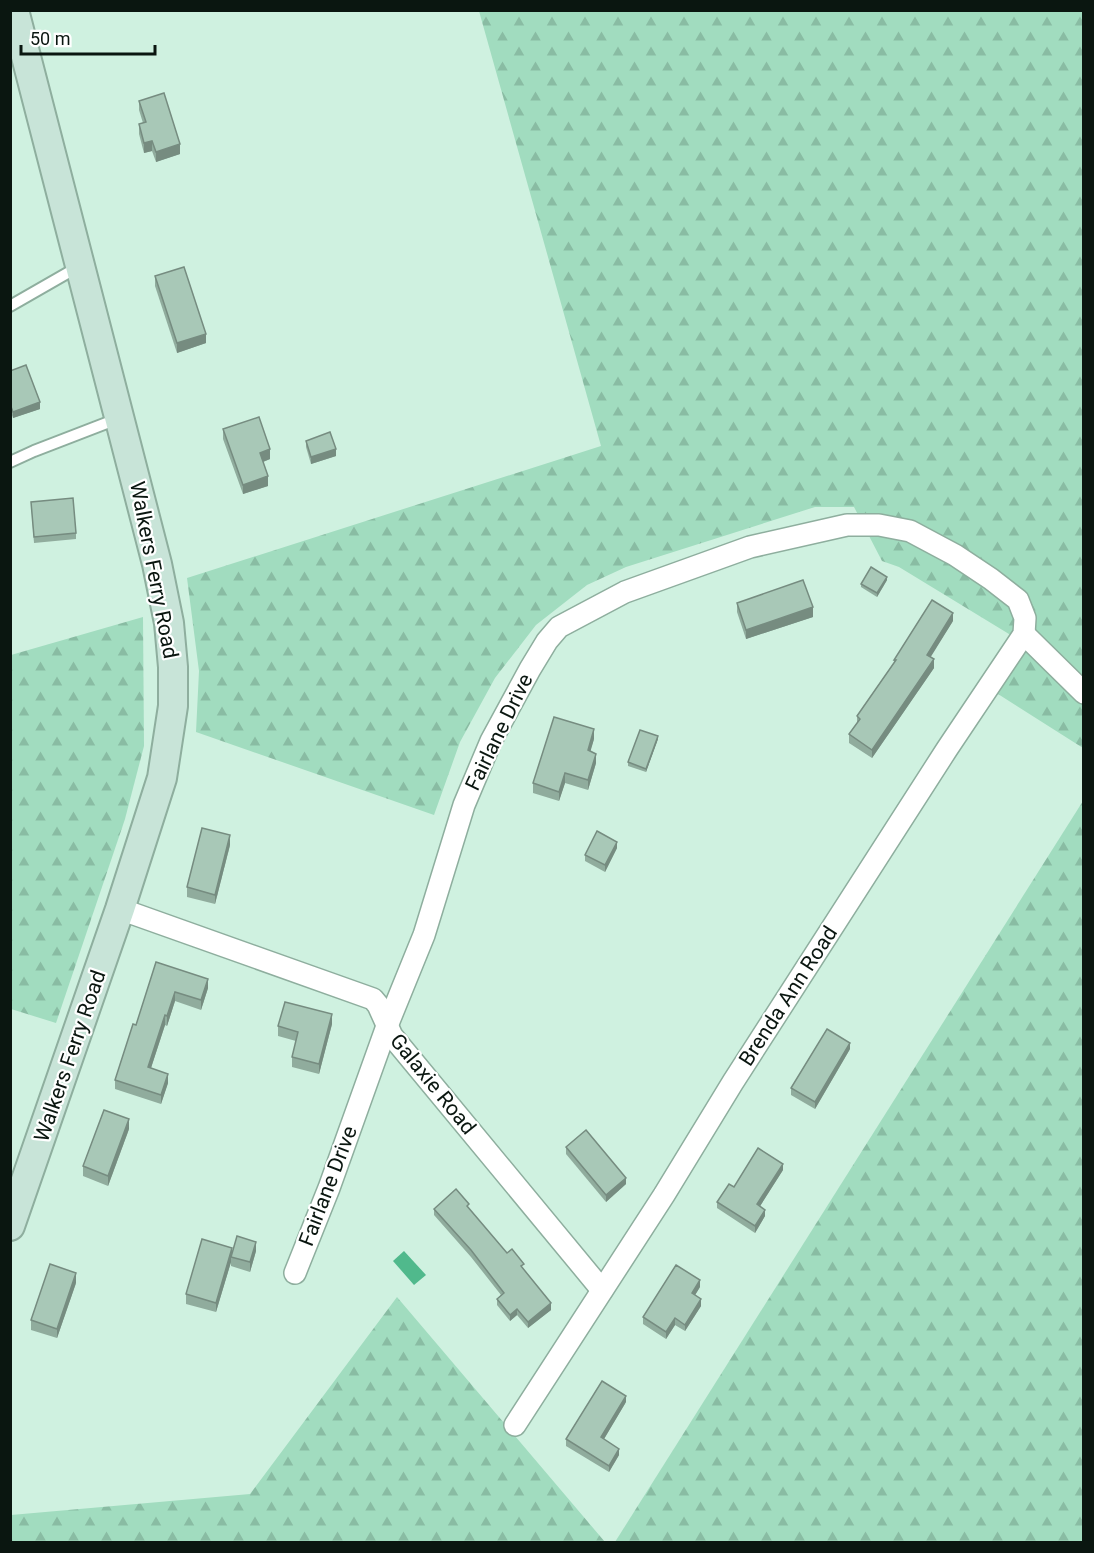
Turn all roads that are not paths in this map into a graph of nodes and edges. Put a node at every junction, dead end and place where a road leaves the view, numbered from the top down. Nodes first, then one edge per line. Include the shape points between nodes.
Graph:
1 (14, 10) edge
2 (80, 266) junction
3 (10, 306) edge
4 (120, 418) junction
5 (10, 462) edge
6 (1024, 634) junction
7 (1083, 693) edge
8 (120, 909) junction
9 (387, 1026) junction
10 (10, 1226) edge
11 (295, 1273) dead end
12 (602, 1290) junction
13 (514, 1425) dead end

1 - 2 street, Walkers Ferry Road
2 - 3 lane
2 - 4 street, Walkers Ferry Road
4 - 5 lane
4 - 8 street, Walkers Ferry Road via 159,574 169,623 173,676 173,706 162,778
6 - 7 street
6 - 9 street, Fairlane Drive via 1025,618 1018,600 986,575 910,531 879,525 847,525 750,547 625,592 560,627 530,669 491,741 464,805 424,935
6 - 12 street, Brenda Ann Road
8 - 9 street, Galaxie Road via 364,995 378,1005
8 - 10 street, Walkers Ferry Road
9 - 11 street, Fairlane Drive
9 - 12 street, Galaxie Road via 440,1096
12 - 13 street, Brenda Ann Road

